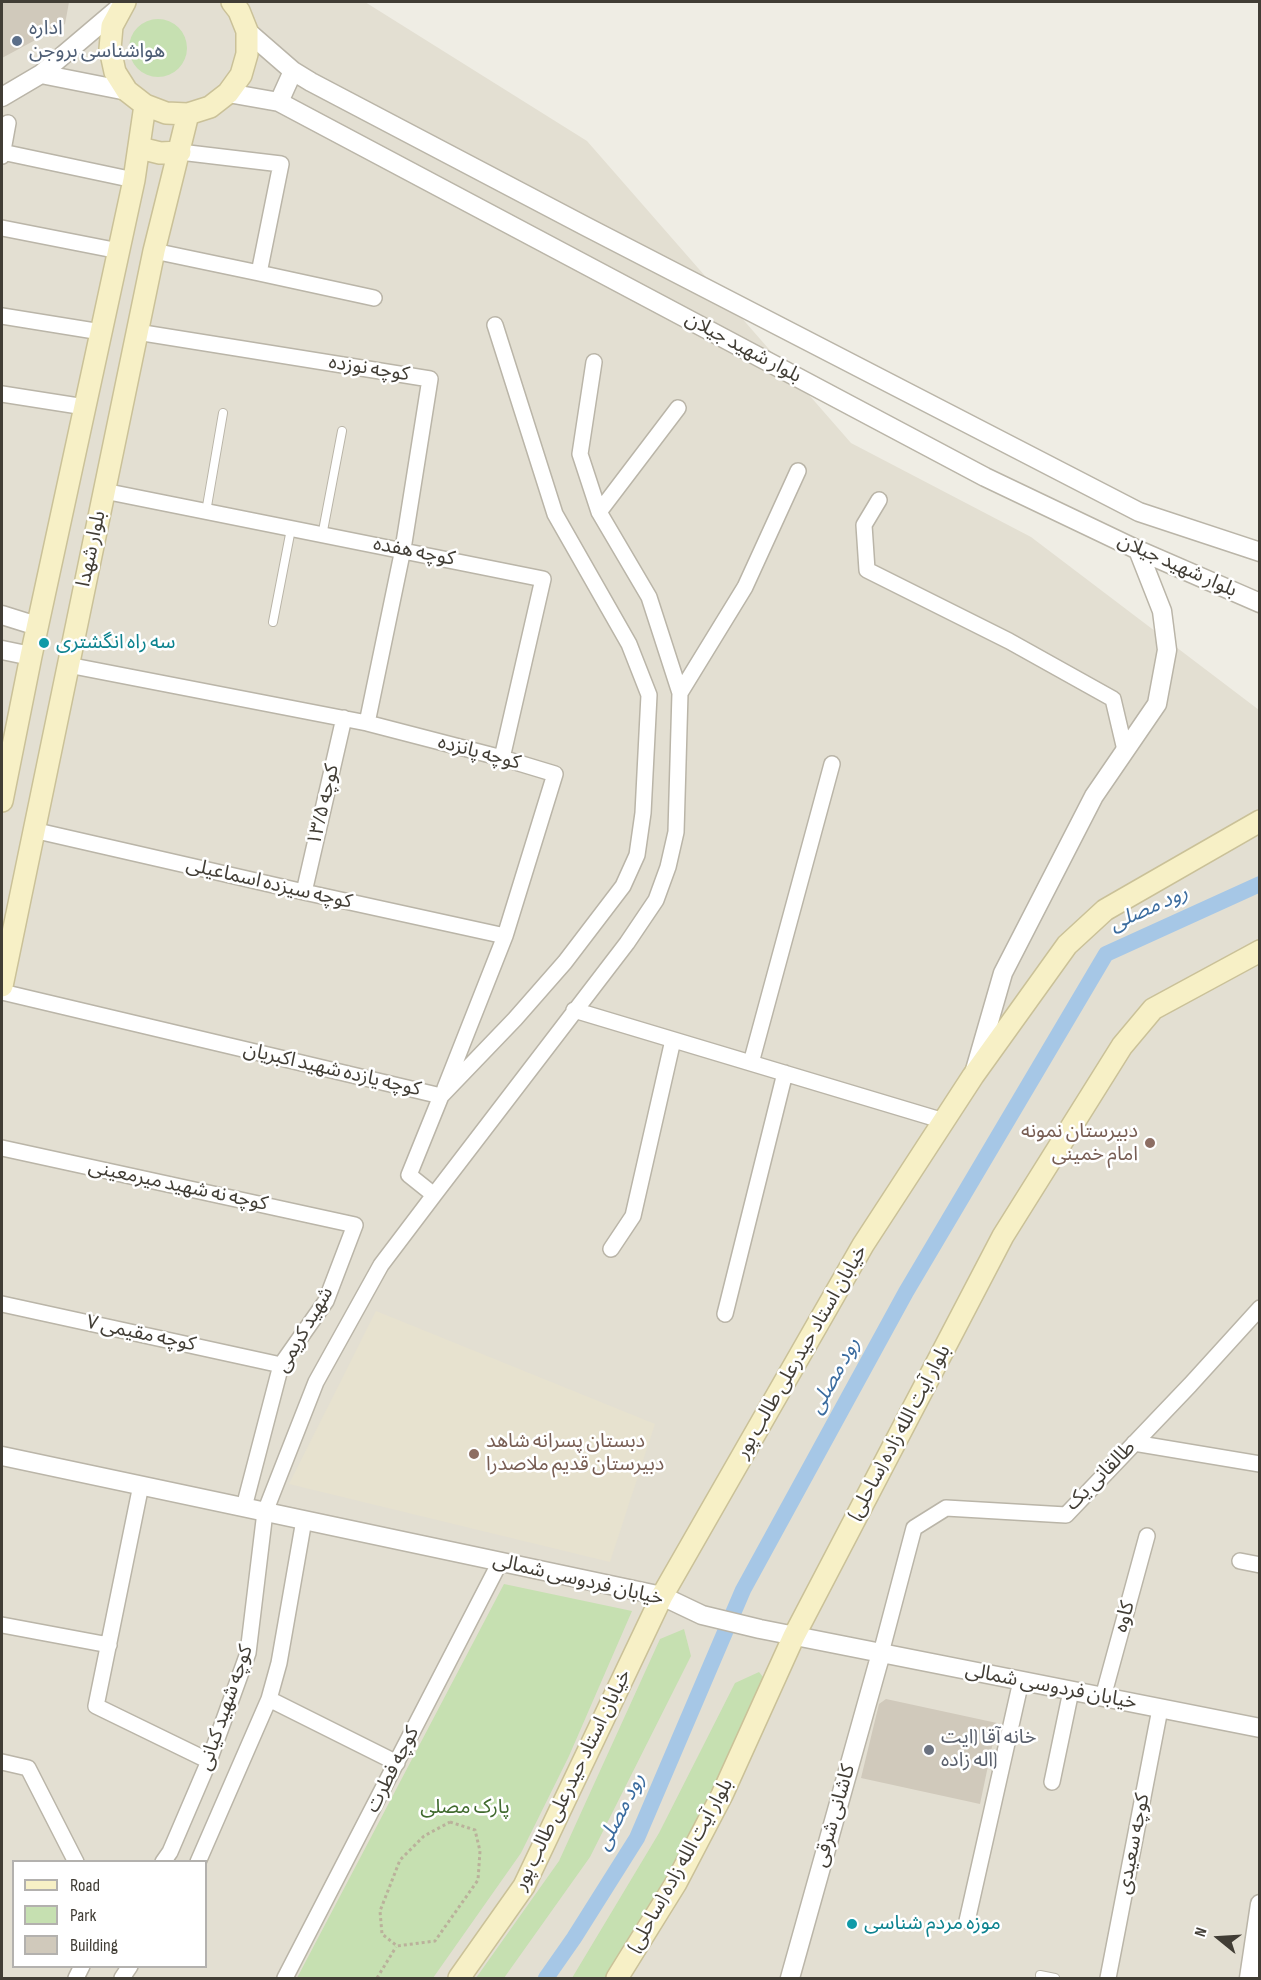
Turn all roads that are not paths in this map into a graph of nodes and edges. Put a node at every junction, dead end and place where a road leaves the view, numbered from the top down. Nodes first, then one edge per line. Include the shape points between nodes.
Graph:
1 (232, 2) edge
2 (124, 4) edge
3 (247, 31) junction
4 (293, 71) junction
5 (41, 74) junction
6 (127, 91) junction
7 (228, 93) junction
8 (2, 97) edge
9 (279, 102) junction
10 (145, 105) junction
11 (188, 114) junction
12 (8, 123) dead end
13 (140, 148) junction
14 (180, 152) junction
15 (2, 154) edge
16 (134, 180) junction
17 (2, 228) edge
18 (119, 251) junction
19 (153, 251) junction
20 (259, 273) junction
21 (374, 298) dead end
22 (2, 316) edge
23 (495, 325) dead end
24 (101, 332) junction
25 (137, 332) junction
26 (594, 362) dead end
27 (2, 394) edge
28 (85, 407) junction
29 (678, 408) dead end
30 (223, 413) dead end
31 (342, 431) dead end
32 (798, 471) dead end
33 (104, 492) junction
34 (879, 500) dead end
35 (206, 512) junction
36 (598, 512) junction
37 (291, 529) junction
38 (322, 536) junction
39 (403, 549) junction
40 (1138, 550) junction
41 (1260, 552) edge
42 (1260, 603) edge
43 (2, 615) edge
44 (273, 622) dead end
45 (37, 626) junction
46 (2, 650) edge
47 (31, 656) junction
48 (68, 665) junction
49 (680, 693) junction
50 (344, 718) junction
51 (367, 723) junction
52 (1125, 750) junction
53 (502, 758) junction
54 (832, 764) dead end
55 (2, 801) edge
56 (1260, 821) edge
57 (33, 830) junction
58 (304, 892) junction
59 (505, 936) junction
60 (1260, 951) edge
61 (2, 986) edge
62 (2, 992) edge
63 (574, 1010) junction
64 (673, 1040) junction
65 (751, 1063) junction
66 (785, 1073) junction
67 (973, 1076) junction
68 (441, 1096) junction
69 (944, 1120) junction
70 (2, 1148) edge
71 (434, 1196) junction
72 (355, 1225) joint
73 (611, 1249) dead end
74 (2, 1304) edge
75 (1260, 1308) edge
76 (725, 1314) dead end
77 (281, 1365) junction
78 (1134, 1443) junction
79 (2, 1456) edge
80 (1260, 1464) edge
81 (141, 1485) junction
82 (244, 1507) junction
83 (265, 1512) junction
84 (304, 1520) junction
85 (1147, 1536) dead end
86 (1240, 1561) dead end
87 (500, 1562) junction
88 (1260, 1564) edge
89 (662, 1596) junction
90 (2, 1625) edge
91 (794, 1636) junction
92 (109, 1645) junction
93 (880, 1653) junction
94 (1021, 1681) junction
95 (1071, 1691) junction
96 (1103, 1697) junction
97 (269, 1699) junction
98 (1161, 1709) junction
99 (1260, 1728) edge
100 (209, 1761) junction
101 (2, 1762) edge
102 (397, 1763) junction
103 (1052, 1782) dead end
104 (75, 1860) edge
105 (164, 1860) edge
106 (199, 1860) edge
107 (1260, 1904) edge
108 (967, 1921) dead end
109 (1040, 1975) dead end
110 (285, 1978) edge
111 (459, 1978) edge
112 (617, 1978) edge
113 (790, 1978) edge
114 (1055, 1978) edge
115 (1108, 1978) edge
116 (1249, 1978) edge

1 - 3 main road
2 - 5 street
2 - 6 main road via 112,26 110,50 115,72
3 - 4 street, بلوار شهید جیلان
3 - 7 main road via 247,54 241,75
4 - 9 street
4 - 41 street, بلوار شهید جیلان via 1139,512
5 - 6 street
5 - 8 street
6 - 10 main road
7 - 9 street, بلوار شهید جیلان
7 - 11 main road via 210,107
9 - 40 street, بلوار شهید جیلان via 985,477
10 - 11 main road via 166,113
10 - 13 main road, بلوار شهدا
11 - 14 main road, بلوار شهدا
12 - 15 street
13 - 14 main road
13 - 16 main road, بلوار شهدا
14 - 19 main road, بلوار شهدا
14 - 20 street via 281,164
15 - 16 street
16 - 18 main road, بلوار شهدا
17 - 18 street
18 - 24 main road, بلوار شهدا
19 - 20 street
19 - 25 main road, بلوار شهدا
20 - 21 street
22 - 24 street
23 - 68 street via 555,514 629,645 649,695 643,813 637,855 623,886 565,963
24 - 28 main road, بلوار شهدا
25 - 33 main road, بلوار شهدا
25 - 39 street, کوچه نوزده via 430,379
26 - 36 street via 580,454
27 - 28 street
28 - 45 main road, بلوار شهدا
29 - 36 street
30 - 35 lane
31 - 38 lane
32 - 49 street via 745,587
33 - 35 street, کوچه هفده
33 - 48 main road, بلوار شهدا
34 - 52 street via 864,525 867,570 1113,699
35 - 37 street, کوچه هفده
36 - 49 street via 649,597
37 - 38 street, کوچه هفده
37 - 44 lane
38 - 39 street, کوچه هفده
39 - 51 street
39 - 53 street, کوچه هفده via 543,579
40 - 42 street, بلوار شهید جیلان
40 - 52 street via 1162,610 1167,650 1157,704
43 - 45 street
45 - 47 main road, بلوار شهدا
46 - 47 street
47 - 55 main road, بلوار شهدا
48 - 50 street, کوچه پانزده
48 - 57 main road, بلوار شهدا
49 - 63 street via 676,832 668,867 656,900 627,944
50 - 51 street, کوچه پانزده
50 - 58 street, کوچه ۱۳/۵
51 - 53 street, کوچه پانزده
52 - 67 street via 1094,796 1002,973
53 - 59 street, کوچه پانزده via 555,774
54 - 65 street
56 - 67 main road, خیابان استاد حیدرعلی طالب پور via 1105,910 1067,945
57 - 58 street, کوچه سیزده اسماعیلی
57 - 61 main road, بلوار شهدا
58 - 59 street, کوچه سیزده اسماعیلی
59 - 68 street, کوچه پانزده
60 - 91 main road, بلوار آیت الله زاده (ساحلی) via 1153,1009 1122,1046 1003,1236
62 - 68 street, کوچه یازده شهید اکبریان
63 - 64 street
63 - 71 street
64 - 65 street
64 - 73 street via 633,1216
65 - 66 street
66 - 69 street
66 - 76 street
67 - 69 main road, خیابان استاد حیدرعلی طالب پور
68 - 71 street, کوچه یازده شهید اکبریان via 409,1175
69 - 89 main road, خیابان استاد حیدرعلی طالب پور via 863,1245
70 - 72 street, کوچه نه شهید میرمعینی
71 - 83 street via 381,1266 316,1382
72 - 77 street, شهید کریمی via 326,1301
74 - 77 street, کوچه مقیمی ۷
75 - 78 street, طالقانی یک
77 - 82 street, شهید کریمی
78 - 80 street
78 - 93 street, طالقانی یک via 1066,1515 946,1508 914,1528
79 - 81 street, خیابان فردوسی شمالی
81 - 82 street, خیابان فردوسی شمالی
81 - 92 street
82 - 83 street, خیابان فردوسی شمالی
83 - 84 street, خیابان فردوسی شمالی
83 - 100 street, کوچه شهید کیانی via 248,1653
84 - 87 street, خیابان فردوسی شمالی
84 - 97 street
85 - 96 street, کاوه
86 - 88 street
87 - 89 street, خیابان فردوسی شمالی
87 - 102 street, کوچه فطرت
89 - 91 street, خیابان فردوسی شمالی via 702,1615
89 - 111 main road, خیابان استاد حیدرعلی طالب پور via 524,1886
90 - 92 street
91 - 93 street, خیابان فردوسی شمالی
91 - 112 main road, بلوار آیت الله زاده (ساحلی) via 722,1795 676,1883
92 - 100 street via 96,1706
93 - 94 street, خیابان فردوسی شمالی
93 - 113 street, کاشانی شرقی
94 - 95 street, خیابان فردوسی شمالی
94 - 108 street
95 - 96 street, خیابان فردوسی شمالی
95 - 103 street
96 - 98 street, خیابان فردوسی شمالی
97 - 102 street
97 - 106 street
98 - 99 street, خیابان فردوسی شمالی
98 - 115 street, کوچه سعیدی
100 - 105 street, کوچه شهید کیانی
101 - 104 street via 28,1767
102 - 110 street, کوچه فطرت
107 - 116 street
109 - 114 lane

